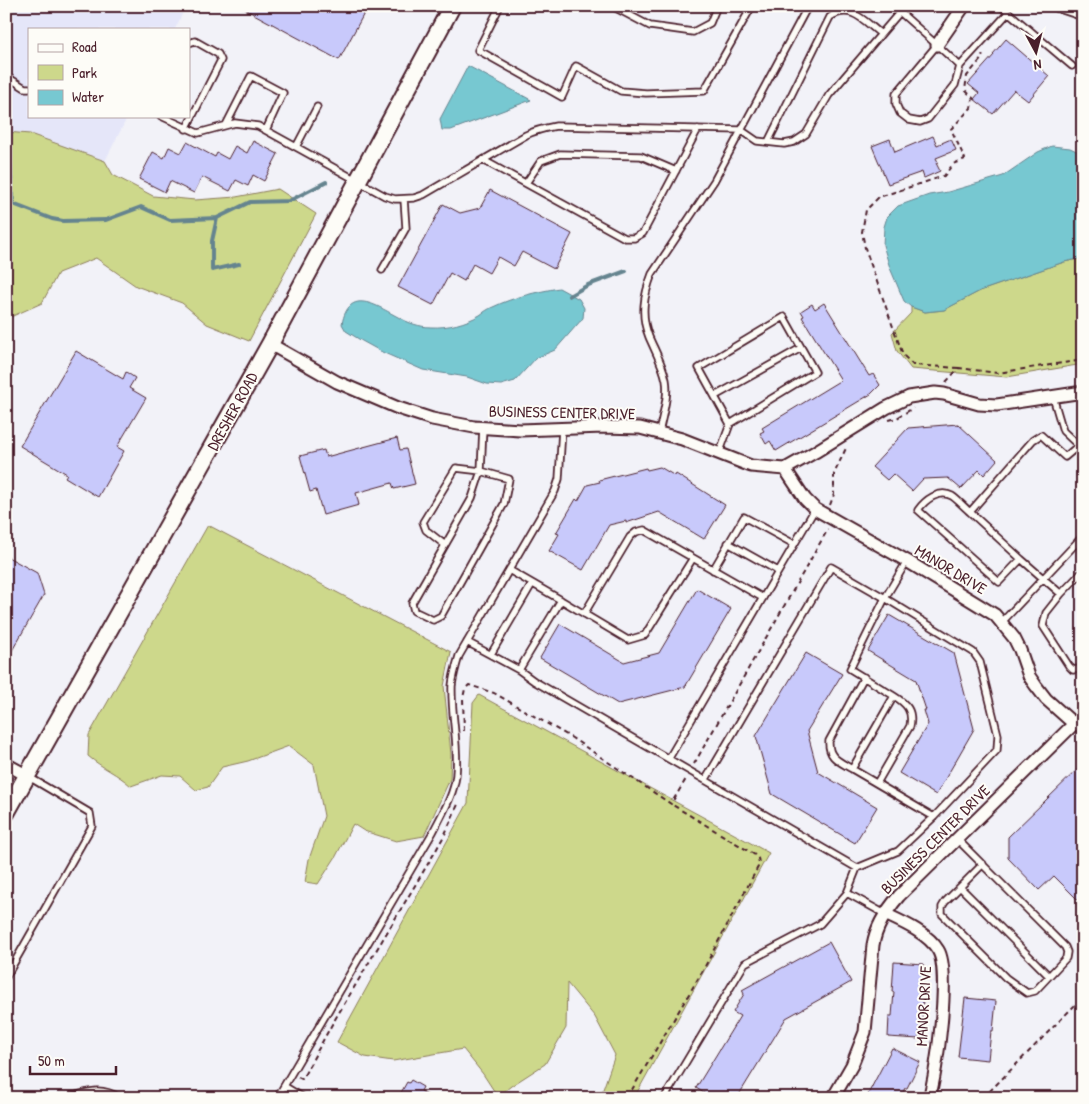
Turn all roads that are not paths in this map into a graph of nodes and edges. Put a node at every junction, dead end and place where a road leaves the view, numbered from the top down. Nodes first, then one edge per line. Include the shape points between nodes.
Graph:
1 (452, 6) edge
2 (500, 6) edge
3 (612, 6) edge
4 (717, 6) edge
5 (752, 6) edge
6 (808, 6) edge
7 (893, 6) edge
8 (905, 6) edge
9 (964, 6) edge
10 (1001, 6) edge
11 (1050, 6) edge
12 (900, 12) junction
13 (1008, 13) junction
14 (1083, 17) edge
15 (881, 34) junction
16 (190, 43) edge
17 (937, 44) junction
18 (960, 66) junction
19 (1072, 66) dead end
20 (6, 76) edge
21 (28, 88) edge
22 (317, 107) dead end
23 (165, 118) edge
24 (226, 125) junction
25 (186, 129) junction
26 (698, 129) junction
27 (266, 130) junction
28 (741, 130) junction
29 (768, 142) junction
30 (296, 147) junction
31 (483, 160) junction
32 (676, 171) junction
33 (357, 182) junction
34 (526, 184) junction
35 (404, 199) junction
36 (382, 270) dead end
37 (270, 344) junction
38 (801, 348) junction
39 (1083, 392) edge
40 (715, 396) junction
41 (1053, 397) junction
42 (730, 424) junction
43 (483, 427) junction
44 (562, 429) junction
45 (659, 433) junction
46 (1080, 448) edge
47 (719, 454) junction
48 (785, 468) junction
49 (481, 471) junction
50 (815, 509) junction
51 (970, 512) junction
52 (1083, 536) edge
53 (728, 543) junction
54 (794, 544) junction
55 (445, 545) junction
56 (693, 558) junction
57 (1021, 559) junction
58 (907, 561) junction
59 (508, 570) junction
60 (713, 570) junction
61 (778, 571) junction
62 (1083, 571) edge
63 (1043, 578) junction
64 (532, 584) junction
65 (1061, 594) junction
66 (763, 598) junction
67 (885, 598) junction
68 (561, 600) junction
69 (584, 614) junction
70 (1002, 622) junction
71 (467, 642) junction
72 (491, 654) junction
73 (1083, 668) edge
74 (519, 670) junction
75 (864, 677) junction
76 (894, 696) junction
77 (1079, 719) edge
78 (1083, 732) edge
79 (669, 758) junction
80 (6, 764) edge
81 (852, 769) junction
82 (28, 776) junction
83 (706, 779) junction
84 (877, 783) junction
85 (6, 813) edge
86 (934, 817) junction
87 (957, 839) junction
88 (983, 864) junction
89 (857, 868) junction
90 (960, 887) junction
91 (848, 892) junction
92 (885, 914) junction
93 (1049, 976) junction
94 (6, 977) edge
95 (284, 1086) junction
96 (67, 1098) edge
97 (120, 1098) edge
98 (277, 1098) edge
99 (304, 1098) edge
100 (667, 1098) edge
101 (833, 1098) edge
102 (929, 1098) edge

1 - 33 main road, DRESHER ROAD
2 - 5 lane via 478,50 562,96 576,66 621,91 704,91
3 - 4 lane via 650,26 693,32 710,23
6 - 28 lane
7 - 12 lane
8 - 12 lane
9 - 17 street
10 - 13 lane
11 - 14 lane
12 - 15 lane
12 - 17 lane
13 - 18 lane
13 - 19 lane
15 - 29 lane via 829,95 806,134 794,142
15 - 29 lane via 848,10 838,11 830,17
16 - 25 lane via 194,41 218,54 221,60
17 - 18 lane
17 - 18 lane via 896,94 900,113 909,120 928,120 955,85
20 - 21 lane
22 - 30 lane
23 - 25 lane
24 - 25 lane via 198,133
24 - 27 lane via 247,123
24 - 27 lane via 251,76 283,93
26 - 28 lane
26 - 31 lane via 556,126 536,130
26 - 32 lane
27 - 30 lane
28 - 29 lane via 756,141
28 - 45 lane via 714,181 652,274 647,288 644,317 666,380
30 - 33 lane
31 - 34 lane
31 - 35 lane via 423,195
32 - 34 lane via 641,156 560,154 541,160
32 - 34 lane via 643,233 634,238 626,238
33 - 35 lane via 385,196
33 - 37 main road, DRESHER ROAD
35 - 36 lane via 406,228
37 - 43 street, BUSINESS CENTER DRIVE via 337,382 398,408 432,419
37 - 82 main road, DRESHER ROAD
38 - 40 lane
38 - 40 lane via 784,317 699,368
38 - 42 lane via 815,372
39 - 41 street
40 - 42 lane
41 - 46 lane via 1063,431
41 - 48 street via 988,405 935,393 917,395 901,400
42 - 47 lane
43 - 44 street, BUSINESS CENTER DRIVE
43 - 49 lane
44 - 45 street, BUSINESS CENTER DRIVE via 640,428
44 - 59 lane via 560,479
45 - 47 street, BUSINESS CENTER DRIVE
46 - 51 lane via 1065,457 1041,434
47 - 48 street, BUSINESS CENTER DRIVE via 751,466
48 - 50 street, MANOR DRIVE
49 - 55 lane via 472,498
49 - 55 lane via 456,468 423,522 426,530
49 - 55 lane via 509,479 504,504 441,616 433,620 414,611 412,603
50 - 54 lane
50 - 58 street, MANOR DRIVE
51 - 57 lane
51 - 57 lane via 946,494 931,497 918,510 999,582
52 - 63 lane
53 - 54 lane via 744,517
53 - 60 lane
53 - 61 lane
54 - 61 lane
56 - 60 lane
56 - 69 lane via 645,636 628,640
56 - 69 lane via 644,530 636,532
57 - 63 lane
58 - 67 lane
58 - 70 street, MANOR DRIVE
59 - 64 lane
59 - 71 lane
60 - 66 lane
61 - 66 lane
62 - 65 lane
63 - 65 lane
63 - 70 lane
64 - 68 lane
64 - 72 lane
65 - 73 lane via 1046,613 1042,626 1069,666 1074,670
66 - 79 lane
67 - 75 lane via 850,669
67 - 83 lane via 831,567
67 - 86 lane via 973,652 980,662 998,735 997,750
68 - 69 lane
68 - 74 lane
70 - 77 street, MANOR DRIVE via 1020,650 1029,676 1046,699
71 - 72 lane
71 - 95 lane via 459,656 452,686 457,761 452,792 433,832
72 - 74 lane
74 - 79 lane
75 - 76 lane
75 - 81 lane via 828,748 832,756
76 - 81 lane
76 - 84 lane via 908,706 910,726
77 - 78 lane
77 - 87 street, BUSINESS CENTER DRIVE
79 - 83 lane
80 - 82 street
81 - 84 lane
82 - 85 main road, DRESHER ROAD
82 - 94 lane via 90,812 92,826
83 - 89 lane
84 - 86 lane
86 - 89 lane via 898,851
87 - 88 lane
87 - 92 street, BUSINESS CENTER DRIVE
88 - 90 lane
88 - 93 lane via 1065,947 1066,958
89 - 91 lane
90 - 93 lane
90 - 93 lane via 945,902 942,914 1006,978 1027,993 1035,991
91 - 92 lane
91 - 100 lane via 820,924 745,963
92 - 101 street, BUSINESS CENTER DRIVE via 873,946 865,1032 852,1065
92 - 102 street, MANOR DRIVE via 933,943 940,951 944,965 935,1072
95 - 98 lane
95 - 99 lane
96 - 97 lane via 100,1090

